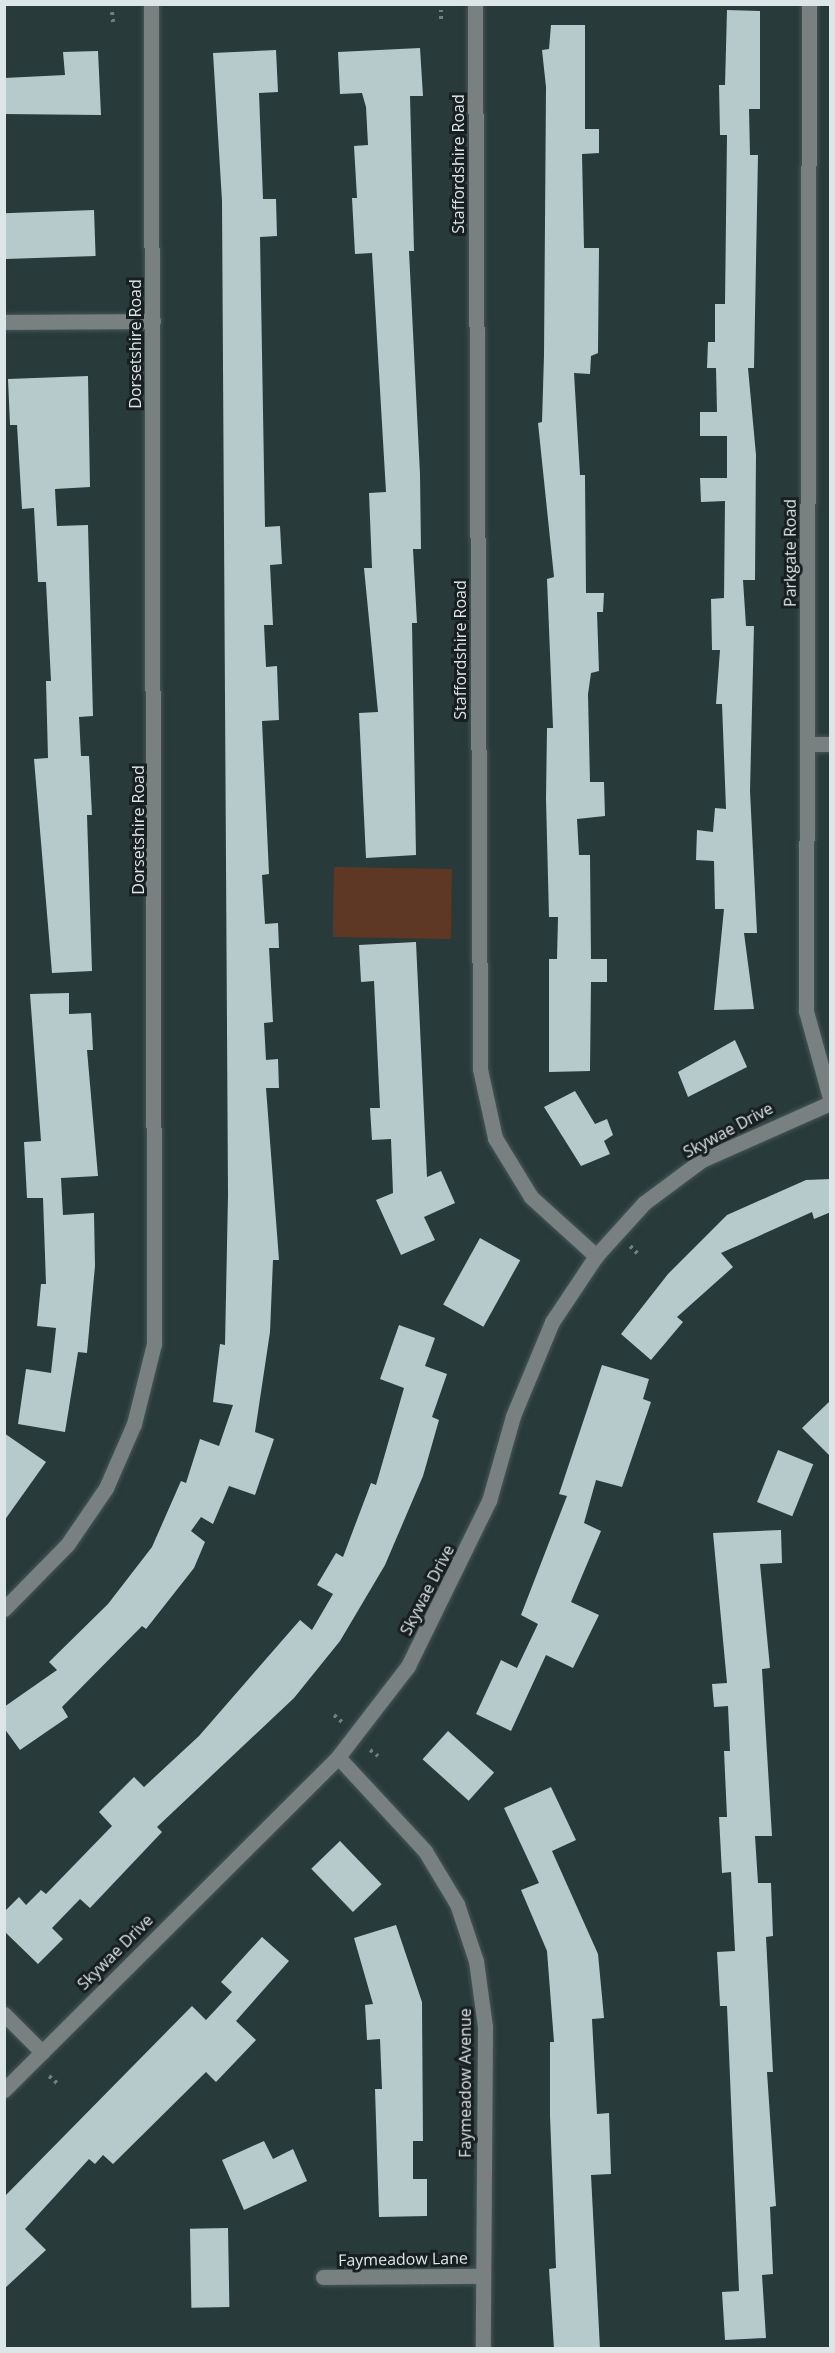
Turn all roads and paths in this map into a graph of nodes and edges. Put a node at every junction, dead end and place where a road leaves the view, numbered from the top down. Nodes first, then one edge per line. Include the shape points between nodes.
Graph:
1 (151, 4) edge
2 (475, 4) edge
3 (809, 4) edge
4 (441, 10) dead end
5 (112, 12) dead end
6 (441, 19) dead end
7 (113, 22) dead end
8 (153, 321) junction
9 (4, 322) edge
10 (808, 744) junction
11 (831, 744) edge
12 (831, 1098) edge
13 (831, 1103) edge
14 (630, 1246) dead end
15 (638, 1254) dead end
16 (596, 1256) junction
17 (4, 1609) edge
18 (334, 1715) dead end
19 (343, 1723) dead end
20 (370, 1750) dead end
21 (378, 1756) dead end
22 (338, 1757) junction
23 (4, 2014) edge
24 (42, 2052) junction
25 (49, 2076) dead end
26 (57, 2083) dead end
27 (4, 2090) edge
28 (483, 2276) junction
29 (323, 2277) dead end
30 (483, 2349) edge

1 - 8 street, Dorsetshire Road
2 - 16 street, Staffordshire Road via 480,1069 495,1138 531,1197
3 - 10 street, Parkgate Road
4 - 6 path
5 - 7 path
8 - 9 street
8 - 17 street, Dorsetshire Road via 153,1344 134,1424 106,1488 67,1545
10 - 11 street
10 - 12 street, Parkgate Road via 806,1011
13 - 16 street, Skywae Drive via 702,1160 644,1203
14 - 15 path
16 - 22 street, Skywae Drive via 552,1322 458,1572 408,1665
18 - 19 path
20 - 21 path
22 - 24 street, Skywae Drive
22 - 28 street, Faymeadow Avenue via 425,1851 457,1904 476,1961 485,2027
23 - 24 street
24 - 27 street, Skywae Drive
25 - 26 path
28 - 29 street, Faymeadow Lane
28 - 30 street, Faymeadow Avenue

